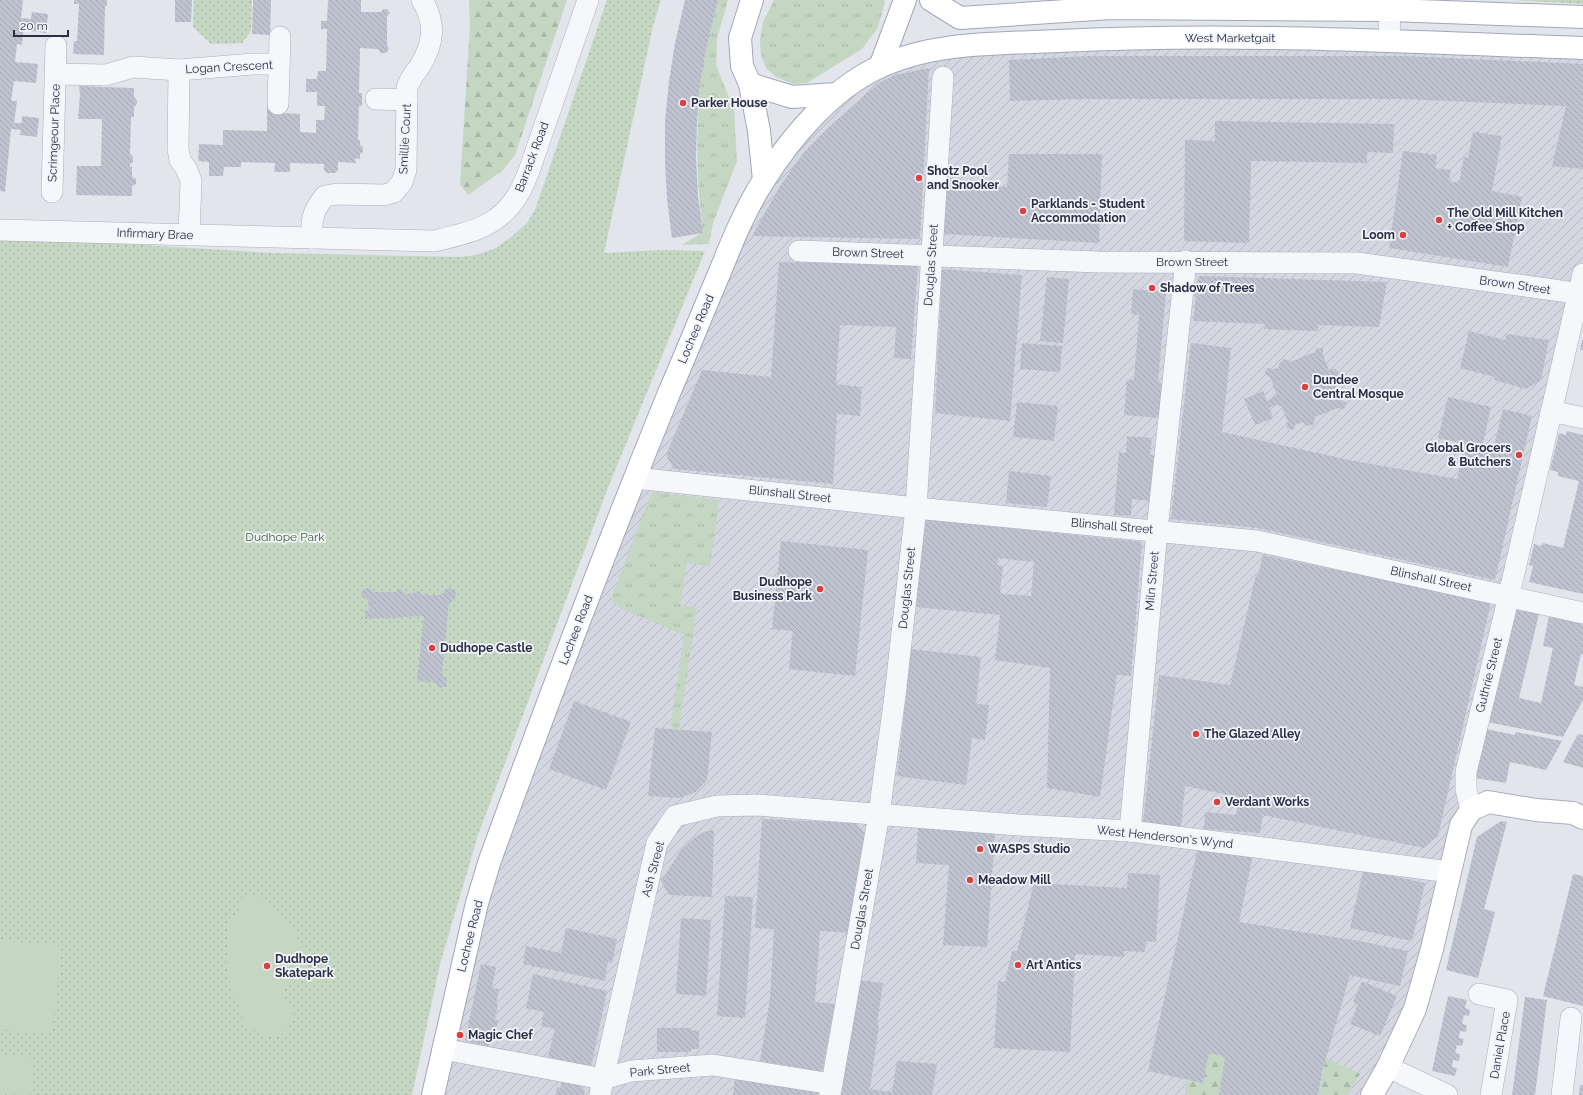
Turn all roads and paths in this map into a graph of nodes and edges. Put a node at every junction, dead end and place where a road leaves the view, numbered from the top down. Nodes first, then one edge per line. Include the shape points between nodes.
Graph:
1 (422, 0) edge
2 (588, 0) edge
3 (752, 0) edge
4 (905, 0) edge
5 (931, 0) edge
6 (1394, 5) edge
7 (1583, 17) edge
8 (280, 37) dead end
9 (1389, 40) junction
10 (56, 46) dead end
11 (1583, 48) edge
12 (279, 64) junction
13 (880, 67) junction
14 (179, 70) junction
15 (55, 74) junction
16 (943, 77) dead end
17 (750, 84) junction
18 (836, 94) junction
19 (376, 100) dead end
20 (407, 100) junction
21 (278, 104) dead end
22 (764, 180) junction
23 (52, 192) dead end
24 (0, 230) edge
25 (188, 235) junction
26 (311, 238) junction
27 (799, 251) dead end
28 (931, 255) junction
29 (1186, 261) junction
30 (1582, 287) edge
31 (1551, 411) junction
32 (1583, 418) edge
33 (635, 478) junction
34 (916, 508) junction
35 (1156, 530) junction
36 (1508, 596) junction
37 (1583, 613) edge
38 (1471, 810) junction
39 (1580, 812) edge
40 (879, 814) junction
41 (1130, 830) junction
42 (1450, 872) junction
43 (1479, 994) dead end
44 (1571, 1018) dead end
45 (443, 1049) junction
46 (1388, 1068) junction
47 (601, 1087) edge
48 (831, 1090) edge
49 (433, 1095) edge
50 (1372, 1095) edge
51 (1447, 1095) edge
52 (1491, 1095) edge
53 (1562, 1095) edge

1 - 20 street, Smillie Court via 432,24 431,38 427,53 410,77
2 - 26 street, Barrack Road via 529,171 519,194 503,214 484,227 434,241
3 - 17 main road via 740,38 742,66
4 - 13 main road
5 - 6 main road via 960,18 1111,8
6 - 7 main road
6 - 9 street
8 - 12 street, Logan Crescent
9 - 11 main road, West Marketgait
9 - 13 main road, West Marketgait via 1265,38 1066,41 944,48 908,55
10 - 15 street, Scrimgeour Place
12 - 14 street, Logan Crescent
12 - 21 street, Logan Crescent
13 - 18 main road, West Marketgait via 859,77
14 - 15 street, Scrimgeour Place via 133,67 106,75
14 - 25 street via 178,150 180,160 191,180
15 - 23 street, Scrimgeour Place
16 - 28 street, Douglas Street
17 - 18 main road via 792,96
17 - 22 main road via 759,131
18 - 22 main road, Lochee Road via 806,125
19 - 20 street
20 - 26 street, Smillie Court via 406,170 402,182 394,192 384,195 325,196 313,215
22 - 33 main road, Lochee Road via 741,222
24 - 25 street, Infirmary Brae
25 - 26 street, Infirmary Brae
27 - 28 street, Brown Street
28 - 29 street, Brown Street via 1099,262
28 - 34 street, Douglas Street
29 - 30 street, Brown Street via 1357,263
29 - 35 street, Miln Street
30 - 31 street, Guthrie Street
31 - 32 street
31 - 36 street, Guthrie Street
33 - 34 street, Blinshall Street
33 - 45 main road, Lochee Road via 490,860 477,903
34 - 35 street, Blinshall Street
34 - 40 street, Douglas Street
35 - 36 street, Blinshall Street via 1257,541
35 - 41 street, Miln Street
36 - 37 street, Blinshall Street
36 - 38 street, Guthrie Street via 1466,772 1466,789
38 - 39 main road via 1488,802 1536,810
38 - 42 main road via 1461,825
40 - 41 street, West Henderson's Wynd via 1019,825
40 - 47 street, Ash Street via 717,806 675,816 657,843
40 - 48 street, Douglas Street
41 - 42 street, West Henderson's Wynd
42 - 46 main road via 1432,949 1414,1009
43 - 52 street, Daniel Place via 1508,1000
44 - 53 street
45 - 47 street, Park Street
45 - 49 main road, Lochee Road
46 - 50 main road
46 - 51 street
47 - 48 street, Park Street via 631,1071 713,1065

